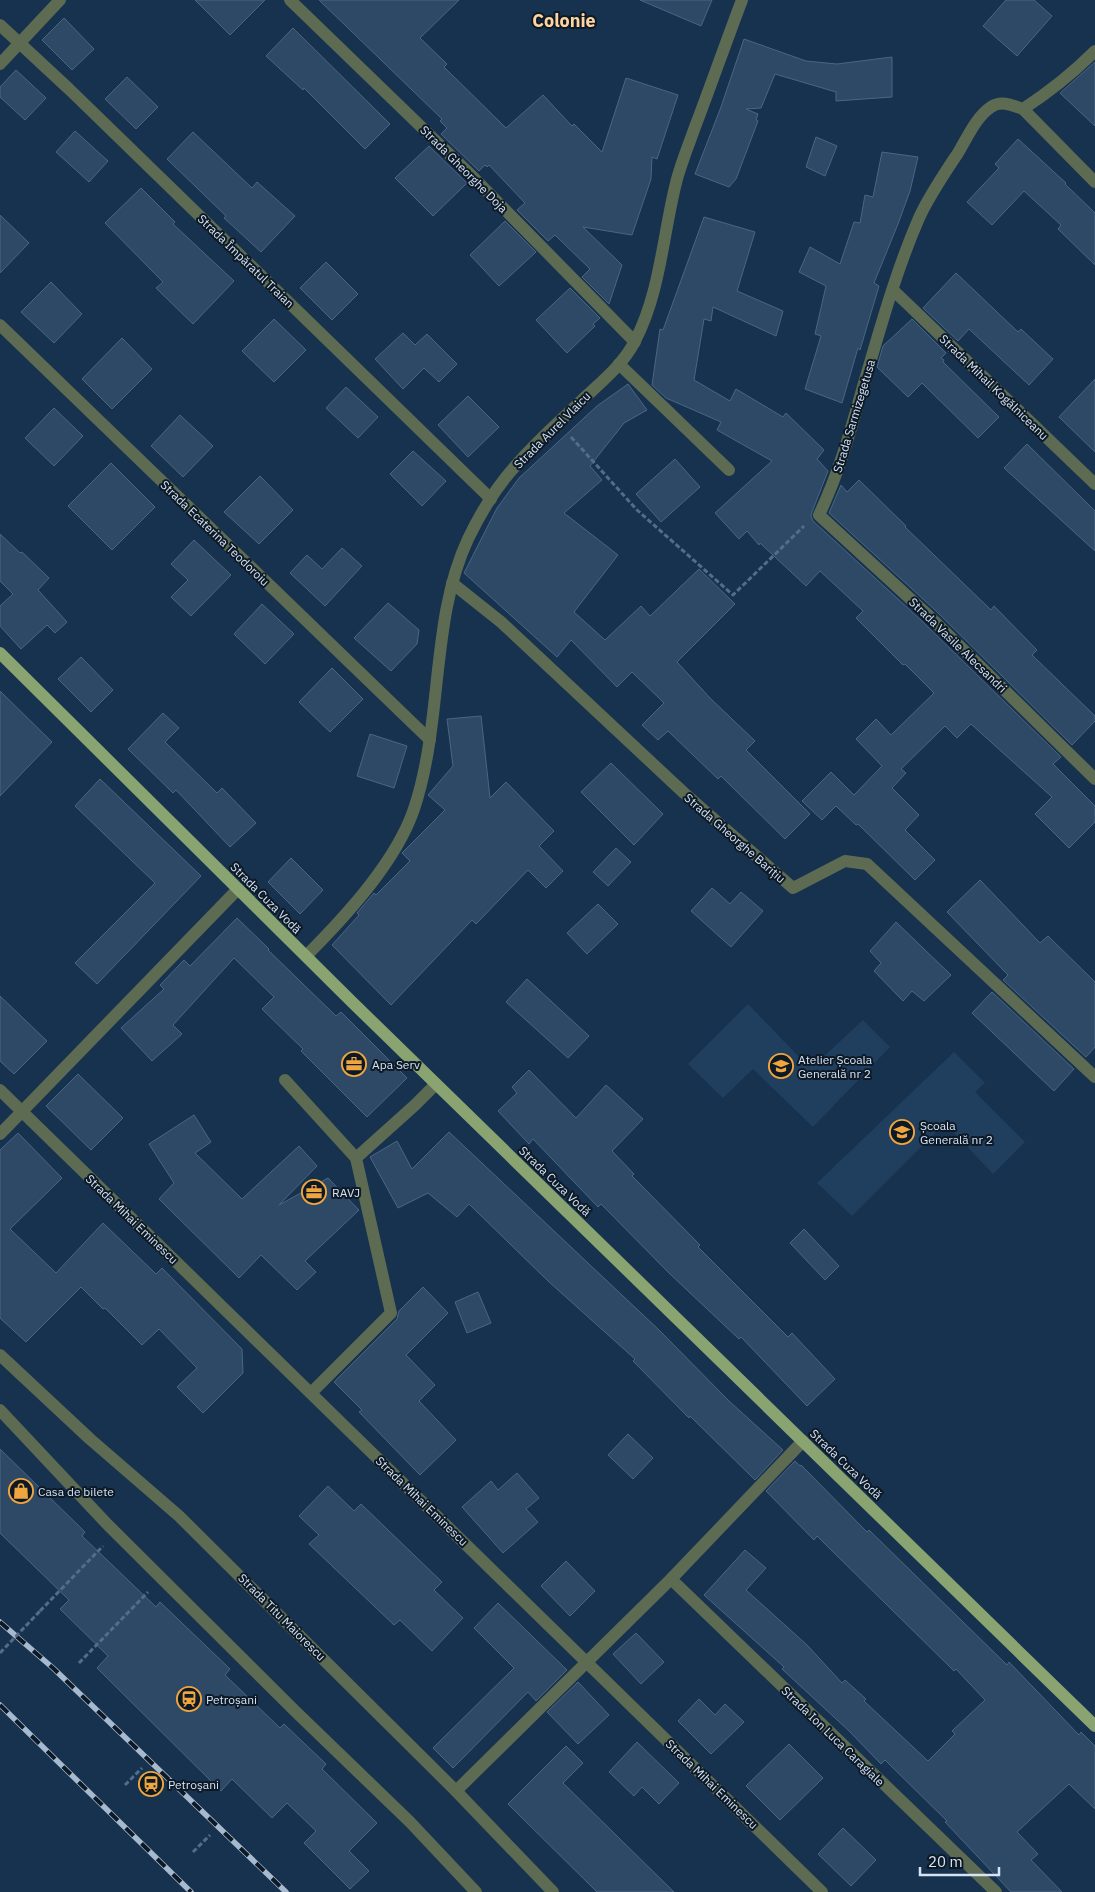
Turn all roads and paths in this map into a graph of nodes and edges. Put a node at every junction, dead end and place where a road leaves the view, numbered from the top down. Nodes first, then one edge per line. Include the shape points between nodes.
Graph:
1 (60, 0) edge
2 (290, 0) edge
3 (742, 0) edge
4 (0, 25) edge
5 (19, 44) junction
6 (1094, 54) edge
7 (0, 64) edge
8 (1023, 109) junction
9 (1095, 182) edge
10 (893, 290) junction
11 (0, 325) edge
12 (635, 342) junction
13 (619, 364) junction
14 (558, 424) junction
15 (729, 470) dead end
16 (1095, 484) edge
17 (490, 499) junction
18 (819, 515) junction
19 (452, 583) junction
20 (0, 653) edge
21 (430, 740) junction
22 (1095, 779) edge
23 (238, 889) junction
24 (306, 956) junction
25 (1095, 1078) edge
26 (285, 1080) dead end
27 (436, 1084) junction
28 (0, 1090) edge
29 (22, 1111) junction
30 (0, 1134) edge
31 (356, 1158) junction
32 (0, 1355) edge
33 (311, 1393) junction
34 (0, 1410) edge
35 (803, 1442) junction
36 (116, 1533) junction
37 (162, 1578) junction
38 (671, 1579) junction
39 (0, 1653) edge
40 (587, 1662) junction
41 (78, 1664) dead end
42 (1095, 1726) edge
43 (142, 1768) dead end
44 (125, 1785) dead end
45 (456, 1791) junction
46 (210, 1835) dead end
47 (193, 1852) dead end
48 (476, 1892) edge
49 (553, 1892) edge
50 (822, 1892) edge
51 (996, 1892) edge

1 - 5 street
2 - 12 street, Strada Gheorghe Doja via 470,174
3 - 12 street, Strada Aurel Vlaicu via 677,179 662,256
4 - 5 street, Strada Împăratul Traian
5 - 7 street
5 - 17 street, Strada Împăratul Traian
6 - 8 street
8 - 9 street
8 - 10 street, Strada Sarmizegetusa via 1006,102 992,106 982,115 920,216
10 - 16 street, Strada Mihail Kogălniceanu
10 - 18 street, Strada Sarmizegetusa via 848,440
11 - 21 street, Strada Ecaterina Teodoroiu
12 - 13 street, Strada Aurel Vlaicu
13 - 14 street, Strada Aurel Vlaicu
13 - 15 street
14 - 17 street, Strada Aurel Vlaicu via 518,462
14 - 18 path via 636,510 733,595
17 - 19 street, Strada Aurel Vlaicu via 469,537
18 - 22 street, Strada Vasile Alecsandri via 929,616
19 - 21 street, Strada Aurel Vlaicu via 442,635
19 - 25 street, Strada Gheorghe Barițiu via 501,622 684,793 794,888 845,861 867,864
20 - 23 main road, Strada Cuza Vodă
21 - 24 street, Strada Aurel Vlaicu via 414,810 399,842 361,896
23 - 24 main road, Strada Cuza Vodă
23 - 29 street
24 - 27 main road, Strada Cuza Vodă
26 - 31 street
27 - 31 street
27 - 35 main road, Strada Cuza Vodă
28 - 29 street, Strada Mihai Eminescu
29 - 30 street
29 - 33 street, Strada Mihai Eminescu
31 - 33 street via 391,1313
32 - 45 street, Strada Titu Maiorescu via 90,1439 180,1516
33 - 40 street, Strada Mihai Eminescu
34 - 36 street
35 - 38 street
35 - 42 main road, Strada Cuza Vodă
36 - 37 street
36 - 39 path, bridge
37 - 41 path
37 - 48 street via 410,1822
38 - 40 street
38 - 51 street, Strada Ion Luca Caragiale
40 - 45 street
40 - 50 street, Strada Mihai Eminescu
43 - 44 path
45 - 49 street, Strada Titu Maiorescu
46 - 47 path

